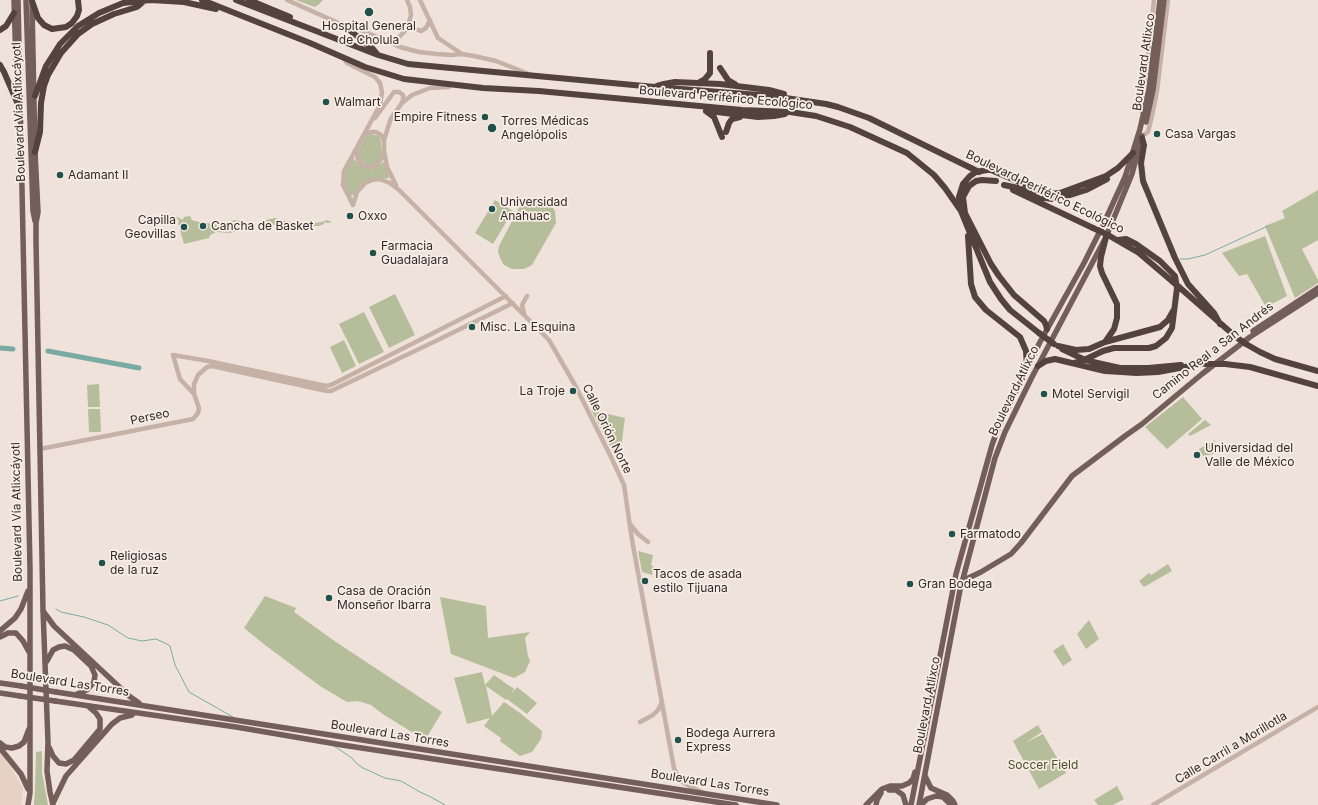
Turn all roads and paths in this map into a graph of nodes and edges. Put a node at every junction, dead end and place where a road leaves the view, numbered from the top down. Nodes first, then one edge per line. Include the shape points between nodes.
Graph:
1 (14, 0) edge
2 (18, 0) edge
3 (30, 0) edge
4 (78, 0) edge
5 (149, 0) edge
6 (202, 0) edge
7 (236, 0) edge
8 (248, 0) edge
9 (287, 0) edge
10 (407, 0) edge
11 (420, 0) edge
12 (1154, 0) edge
13 (1160, 0) edge
14 (1164, 0) edge
15 (1168, 0) edge
16 (14, 13) junction
17 (430, 20) junction
18 (410, 21) junction
19 (343, 25) junction
20 (312, 29) junction
21 (0, 30) edge
22 (310, 43) junction
23 (388, 43) junction
24 (710, 53) dead end
25 (462, 54) junction
26 (378, 55) junction
27 (343, 57) junction
28 (0, 65) edge
29 (720, 68) dead end
30 (530, 75) junction
31 (695, 83) junction
32 (456, 85) junction
33 (655, 87) junction
34 (743, 87) junction
35 (35, 96) junction
36 (793, 98) junction
37 (640, 101) junction
38 (17, 102) junction
39 (402, 103) junction
40 (705, 110) junction
41 (790, 112) junction
42 (747, 116) junction
43 (1148, 116) junction
44 (371, 121) junction
45 (726, 132) dead end
46 (363, 136) junction
47 (722, 137) dead end
48 (1142, 137) junction
49 (384, 140) junction
50 (356, 150) junction
51 (35, 152) junction
52 (384, 154) junction
53 (1133, 154) junction
54 (391, 176) junction
55 (386, 180) junction
56 (996, 181) junction
57 (1004, 185) junction
58 (399, 190) junction
59 (960, 211) junction
60 (23, 219) junction
61 (36, 223) junction
62 (967, 229) junction
63 (976, 235) junction
64 (1109, 237) junction
65 (1118, 240) junction
66 (1084, 263) junction
67 (1091, 267) junction
68 (990, 282) junction
69 (1318, 288) edge
70 (1318, 294) edge
71 (506, 296) junction
72 (527, 296) dead end
73 (1309, 296) junction
74 (512, 303) junction
75 (1174, 310) junction
76 (524, 315) junction
77 (1220, 324) junction
78 (1047, 330) junction
79 (1104, 342) junction
80 (1056, 345) junction
81 (374, 363) junction
82 (1074, 363) junction
83 (1203, 364) junction
84 (1038, 366) junction
85 (1028, 368) junction
86 (377, 369) junction
87 (1318, 371) edge
88 (1318, 386) edge
89 (194, 394) junction
90 (40, 449) junction
91 (629, 522) junction
92 (648, 542) dead end
93 (954, 581) junction
94 (962, 583) junction
95 (29, 589) junction
96 (43, 610) junction
97 (0, 631) edge
98 (0, 637) edge
99 (30, 654) junction
100 (46, 669) junction
101 (937, 669) junction
102 (0, 683) edge
103 (0, 694) edge
104 (76, 695) junction
105 (662, 702) junction
106 (141, 705) junction
107 (89, 706) junction
108 (1318, 707) edge
109 (138, 714) junction
110 (640, 722) dead end
111 (30, 727) junction
112 (48, 742) junction
113 (0, 743) edge
114 (0, 748) edge
115 (925, 776) junction
116 (30, 793) junction
117 (708, 793) junction
118 (53, 804) edge
119 (28, 805) edge
120 (736, 805) edge
121 (777, 805) edge
122 (866, 805) edge
123 (876, 805) edge
124 (906, 805) edge
125 (911, 805) edge
126 (920, 805) edge
127 (951, 805) edge
128 (955, 805) edge
129 (1153, 805) edge

1 - 16 main road, Boulevard Vía Atlixcáyotl
2 - 60 main road, Boulevard Vía Atlixcáyotl
3 - 4 highway via 38,18 52,29 66,27 72,23 79,10
3 - 35 main road, Boulevard Vía Atlixcáyotl
3 - 61 main road, Boulevard Vía Atlixcáyotl via 32,211
5 - 22 highway via 184,2 215,9
5 - 35 highway via 123,3 105,10 73,30 49,60 40,77
5 - 51 highway via 92,24 78,34 61,53 44,86 40,132
6 - 22 highway, Boulevard Periférico Ecológico
7 - 20 highway, Boulevard Periférico Ecológico
8 - 20 highway via 300,21
9 - 19 street
10 - 18 street
11 - 17 street
12 - 43 street via 1140,109
13 - 43 main road
14 - 43 main road, Boulevard Atlixco
15 - 43 street via 1157,91
16 - 21 highway via 6,26
16 - 38 main road, Boulevard Vía Atlixcáyotl
17 - 18 street via 426,28 420,31 413,28
17 - 25 street via 438,38
18 - 23 street via 407,29 396,40
19 - 23 street via 354,27
19 - 26 highway
20 - 26 highway, Boulevard Periférico Ecológico
22 - 27 highway, Boulevard Periférico Ecológico
23 - 25 street via 419,52
24 - 31 highway via 710,73 705,79
25 - 30 street via 496,61
26 - 30 highway, Boulevard Periférico Ecológico via 424,67
27 - 32 highway, Boulevard Periférico Ecológico via 391,76
27 - 44 street via 347,63 373,75 380,83 382,100
28 - 38 highway
29 - 34 highway via 728,80
30 - 33 highway, Boulevard Periférico Ecológico
31 - 33 highway via 671,82
31 - 34 highway
32 - 37 highway, Boulevard Periférico Ecológico
32 - 39 street via 425,89
33 - 36 highway, Boulevard Periférico Ecológico
34 - 36 highway via 776,92
35 - 51 main road, Boulevard Vía Atlixcáyotl
36 - 56 highway, Boulevard Periférico Ecológico, bridge via 838,107 862,116
37 - 40 highway
37 - 41 highway, Boulevard Periférico Ecológico
38 - 60 main road, Boulevard Vía Atlixcáyotl via 19,207
39 - 44 street via 403,95 394,92 380,113
39 - 49 street via 391,118
40 - 42 highway
40 - 47 highway via 714,117
41 - 42 highway via 758,118
41 - 59 highway, Boulevard Periférico Ecológico via 803,113 850,127 907,154 934,175
42 - 45 highway via 732,119
43 - 48 main road, Boulevard Atlixco
43 - 53 main road, Boulevard Atlixco
44 - 46 street
46 - 49 street via 373,132 381,135
46 - 50 street
48 - 64 main road, Boulevard Atlixco via 1132,174
48 - 77 highway via 1143,181 1175,258 1188,284 1214,313
49 - 52 street
50 - 52 street via 358,160 368,168 379,163
50 - 55 street via 343,175 343,185 351,203 361,187 372,180
51 - 61 main road, Boulevard Vía Atlixcáyotl via 38,212
52 - 54 street, Calle Orión Norte
53 - 57 highway via 1108,178 1091,188 1064,197 1043,198
53 - 59 highway via 1106,176 1056,194 1043,192 991,170 976,172 961,187
53 - 66 main road, Boulevard Atlixco
54 - 55 street
54 - 58 street, Calle Orión Norte
55 - 58 street, Calle Orión Norte
56 - 57 highway, Boulevard Periférico Ecológico
56 - 63 highway via 976,181 969,186 964,195 965,213
57 - 64 highway, Boulevard Periférico Ecológico, bridge
58 - 71 street, Calle Orión Norte
59 - 62 highway, Boulevard Periférico Ecológico
60 - 95 main road, Boulevard Vía Atlixcáyotl
61 - 90 main road, Boulevard Vía Atlixcáyotl
62 - 68 highway, Boulevard Periférico Ecológico
62 - 85 highway via 974,294 982,307 1016,333 1026,351
63 - 68 highway
63 - 78 highway via 999,276 1014,294 1045,322
64 - 65 highway, Boulevard Periférico Ecológico
64 - 67 main road, Boulevard Atlixco
64 - 79 highway via 1100,266 1116,300 1118,312 1114,329
65 - 75 highway via 1131,242 1173,273 1177,282
65 - 77 highway, Boulevard Periférico Ecológico, bridge via 1144,256
66 - 67 main road
66 - 78 main road, Boulevard Atlixco
67 - 84 main road, Boulevard Atlixco
68 - 80 highway, Boulevard Periférico Ecológico, bridge via 1010,310
69 - 73 main road, Camino Real a San Andrés
70 - 73 main road, Camino Real a San Andrés
71 - 74 street, Calle Orión Norte
71 - 81 street
72 - 76 street via 522,304
73 - 94 main road, Camino Real a San Andrés via 1242,339 1069,479 1011,554
74 - 76 street, Calle Orión Norte
74 - 86 street
75 - 79 highway via 1168,320 1160,326
75 - 82 highway via 1171,331 1161,343 1149,348 1111,348 1082,362
76 - 91 street, Calle Orión Norte via 549,340 575,385 624,485
77 - 87 highway, Boulevard Periférico Ecológico, bridge via 1260,352
78 - 85 main road, Boulevard Atlixco
79 - 80 highway via 1084,350
80 - 83 highway, Boulevard Periférico Ecológico, bridge via 1093,362 1120,368
81 - 86 street
81 - 89 street via 326,386 173,355 180,379
82 - 83 highway via 1105,371 1129,373 1158,372
82 - 84 highway via 1053,359
83 - 88 highway, Boulevard Periférico Ecológico, bridge via 1250,366
84 - 94 main road, Boulevard Atlixco via 995,458
85 - 93 main road, Boulevard Atlixco via 992,445
86 - 89 street via 327,391 212,366 198,375 194,384
89 - 90 street, Perseo via 199,408 193,419
90 - 96 main road, Boulevard Vía Atlixcáyotl
91 - 92 street
91 - 105 street, Calle Orión Norte
93 - 94 main road
93 - 101 main road, Boulevard Atlixco
94 - 115 main road, Boulevard Atlixco
95 - 97 main road via 15,618
95 - 99 main road, Boulevard Vía Atlixcáyotl
96 - 100 main road, Boulevard Vía Atlixcáyotl
96 - 106 main road via 54,626
98 - 99 main road via 8,633 16,634
99 - 111 main road, Boulevard Vía Atlixcáyotl
100 - 104 main road via 48,657 55,648 65,646 74,650 91,666 95,675 90,688
100 - 112 main road, Boulevard Vía Atlixcáyotl
101 - 122 main road via 933,674 913,779 902,786 882,789
101 - 125 main road, Boulevard Atlixco
102 - 104 main road, Boulevard Las Torres, bridge
103 - 107 main road, Boulevard Las Torres, bridge
104 - 106 main road, Boulevard Las Torres
105 - 110 street via 653,715
105 - 117 street, Calle Orión Norte via 677,775 686,784
106 - 117 main road, Boulevard Las Torres
107 - 109 main road, Boulevard Las Torres
107 - 112 main road via 100,719 100,728 74,760 66,764 59,763 51,753
108 - 129 street, Calle Carril a Morillotla
109 - 118 main road via 120,718 112,724 66,776
109 - 120 main road, Boulevard Las Torres
111 - 113 main road via 24,742 19,746 5,747
111 - 116 main road, Boulevard Vía Atlixcáyotl
112 - 118 main road, Boulevard Vía Atlixcáyotl via 47,771
114 - 116 main road via 21,774
115 - 126 main road, Boulevard Atlixco
115 - 128 main road via 931,788 947,795
116 - 119 main road, Boulevard Vía Atlixcáyotl
117 - 121 main road, Boulevard Las Torres
123 - 124 main road via 882,792 891,789 903,795
126 - 127 main road via 936,796

